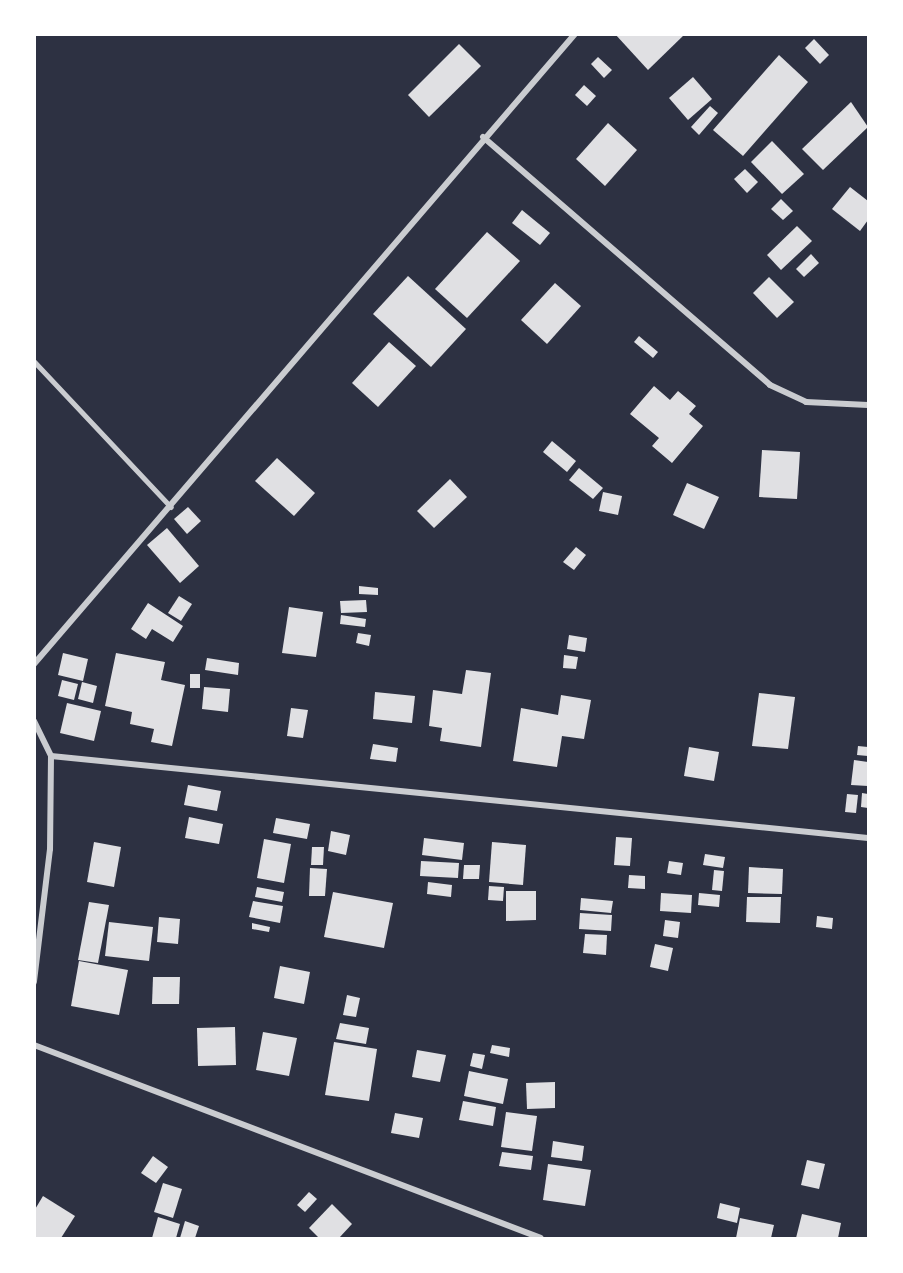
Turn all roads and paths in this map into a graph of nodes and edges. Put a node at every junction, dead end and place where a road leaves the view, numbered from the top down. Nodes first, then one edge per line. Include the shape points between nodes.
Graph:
1 (575, 34) edge
2 (483, 137) junction
3 (34, 361) edge
4 (868, 405) edge
5 (171, 507) junction
6 (34, 664) edge
7 (34, 721) edge
8 (51, 756) junction
9 (868, 838) edge
10 (34, 982) edge
11 (34, 1045) edge
12 (541, 1239) edge

1 - 2 street
2 - 4 street via 770,385 806,402
2 - 5 street
3 - 5 lane
5 - 6 street
7 - 8 street
8 - 9 street
8 - 10 street via 50,849
11 - 12 street

